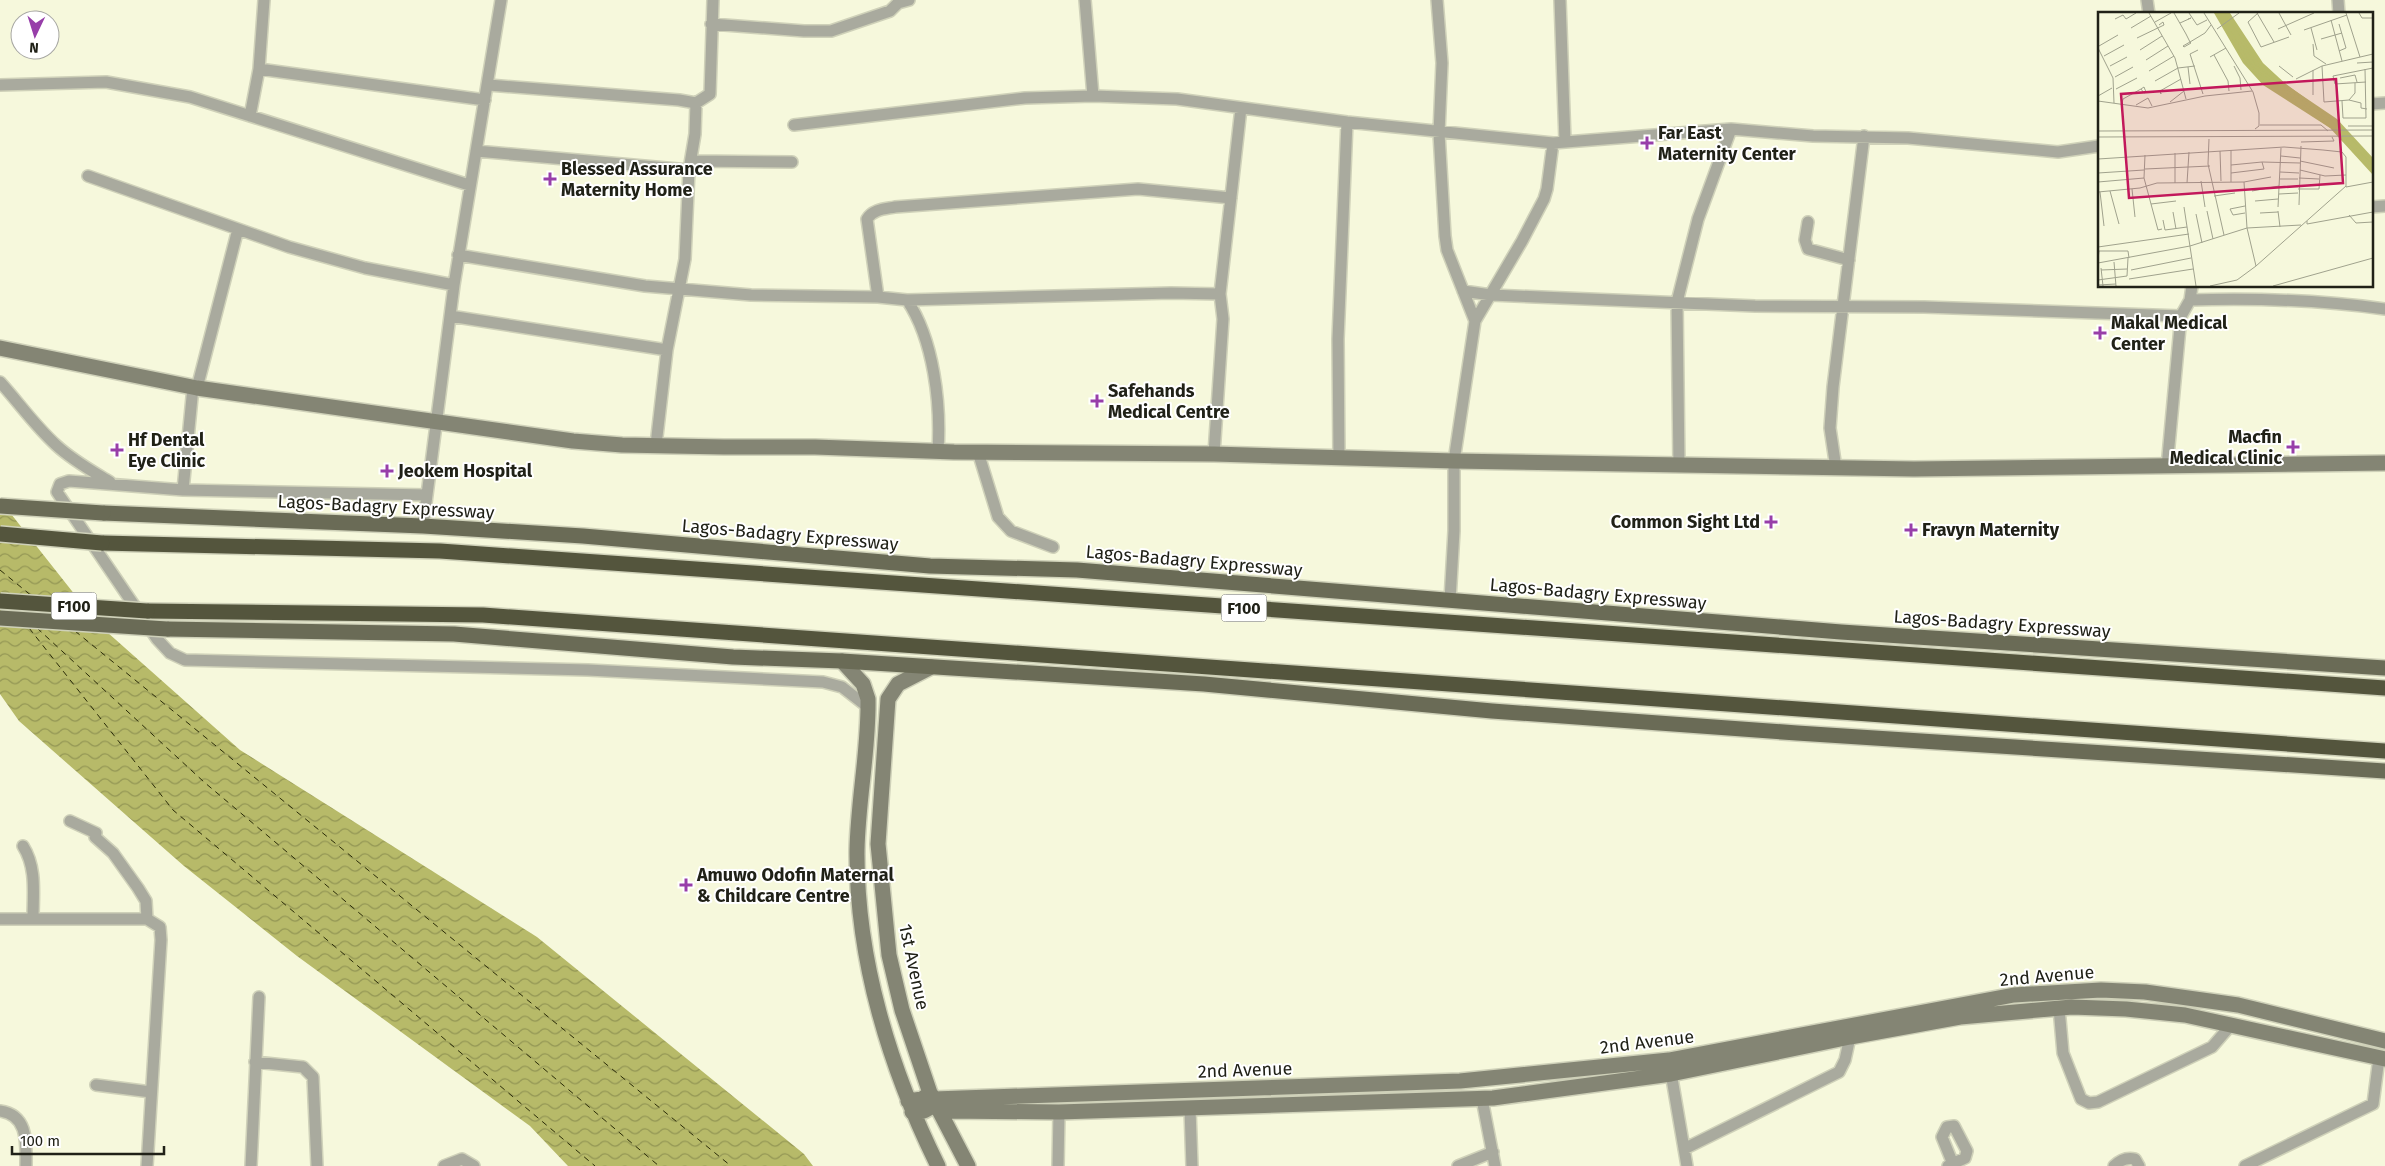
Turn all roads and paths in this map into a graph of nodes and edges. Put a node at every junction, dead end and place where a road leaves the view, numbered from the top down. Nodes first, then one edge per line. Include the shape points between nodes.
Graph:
1 (264, 0) edge
2 (501, 0) edge
3 (713, 0) edge
4 (909, 0) edge
5 (1085, 0) edge
6 (1437, 0) edge
7 (1560, 0) edge
8 (711, 24) junction
9 (259, 69) junction
10 (0, 85) edge
11 (488, 85) junction
12 (1093, 96) junction
13 (485, 100) junction
14 (696, 103) junction
15 (2385, 103) edge
16 (2372, 104) edge
17 (1241, 108) junction
18 (250, 116) junction
19 (1347, 122) junction
20 (794, 125) dead end
21 (1731, 128) junction
22 (1439, 133) junction
23 (1864, 136) junction
24 (1559, 142) junction
25 (2098, 146) edge
26 (476, 151) junction
27 (792, 162) dead end
28 (690, 166) junction
29 (88, 176) dead end
30 (469, 185) junction
31 (1231, 198) junction
32 (2385, 206) edge
33 (2372, 207) edge
34 (1808, 222) dead end
35 (238, 229) junction
36 (458, 255) junction
37 (1849, 260) junction
38 (454, 285) junction
39 (680, 288) junction
40 (2192, 288) edge
41 (1463, 291) junction
42 (1220, 294) junction
43 (1490, 294) junction
44 (878, 297) junction
45 (907, 300) junction
46 (2190, 300) junction
47 (1677, 302) junction
48 (1843, 307) junction
49 (2385, 310) edge
50 (450, 316) junction
51 (2181, 316) junction
52 (1475, 321) junction
53 (0, 348) edge
54 (667, 350) junction
55 (0, 382) edge
56 (195, 387) junction
57 (437, 421) junction
58 (656, 445) junction
59 (938, 450) junction
60 (978, 452) junction
61 (1214, 454) junction
62 (1339, 458) junction
63 (1454, 461) junction
64 (2385, 463) edge
65 (1679, 466) junction
66 (2167, 467) junction
67 (1836, 468) junction
68 (114, 484) junction
69 (183, 490) junction
70 (427, 495) junction
71 (0, 506) edge
72 (423, 526) junction
73 (0, 534) edge
74 (1053, 547) dead end
75 (1450, 600) junction
76 (0, 601) edge
77 (0, 618) edge
78 (842, 661) junction
79 (930, 666) junction
80 (2385, 668) edge
81 (2385, 688) edge
82 (868, 708) junction
83 (2385, 751) edge
84 (2385, 771) edge
85 (70, 821) dead end
86 (23, 846) dead end
87 (0, 919) edge
88 (33, 919) junction
89 (148, 919) junction
90 (259, 997) dead end
91 (2059, 1008) junction
92 (2231, 1025) junction
93 (1850, 1037) junction
94 (2385, 1041) edge
95 (2382, 1058) edge
96 (255, 1062) junction
97 (1670, 1067) junction
98 (96, 1086) dead end
99 (152, 1092) junction
100 (933, 1099) junction
101 (1482, 1099) junction
102 (910, 1107) junction
103 (1190, 1109) junction
104 (0, 1111) edge
105 (967, 1112) junction
106 (1059, 1112) junction
107 (958, 1146) junction
108 (1684, 1149) junction
109 (1493, 1152) junction
110 (26, 1166) edge
111 (147, 1166) edge
112 (251, 1166) edge
113 (317, 1166) edge
114 (444, 1166) edge
115 (474, 1166) edge
116 (938, 1166) edge
117 (968, 1166) edge
118 (1058, 1166) edge
119 (1192, 1166) edge
120 (1458, 1166) edge
121 (1495, 1166) edge
122 (1686, 1166) edge
123 (2114, 1166) edge
124 (2138, 1166) edge
125 (2245, 1166) edge

1 - 9 street
2 - 11 street
3 - 8 street
4 - 8 street via 898,3 890,11 831,31
5 - 12 street
6 - 22 street via 1442,63
7 - 24 street
8 - 14 street via 710,94
9 - 13 street
9 - 18 street
10 - 18 street via 106,82 190,97
11 - 13 street
11 - 14 street
12 - 17 street via 1177,99
12 - 20 street via 1025,98
13 - 26 street
14 - 28 street
15 - 16 street
17 - 19 street
17 - 31 street
18 - 30 street
19 - 22 street
19 - 62 street via 1338,339
21 - 23 street via 1813,136
21 - 24 street
21 - 47 street via 1698,219
22 - 24 street
22 - 41 street via 1447,250
23 - 25 street via 2058,152
23 - 37 street
24 - 43 street via 1544,198
26 - 28 street
26 - 30 street
27 - 28 street
28 - 39 street via 685,258
29 - 35 street
30 - 36 street
31 - 42 street
31 - 44 street via 1138,189 936,203 876,211 868,220
32 - 33 street
34 - 37 street via 1805,240 1808,249
35 - 38 street via 365,268
35 - 56 street
36 - 38 street
36 - 39 street via 645,286
37 - 48 street
38 - 50 street
39 - 44 street via 751,295
39 - 54 street
40 - 46 street
41 - 43 street
41 - 52 street
42 - 45 street
42 - 61 street via 1222,319
43 - 47 street
43 - 52 street
44 - 45 street
45 - 59 street via 915,312 931,364 939,412
46 - 49 street via 2330,301
46 - 51 street
47 - 48 street
47 - 65 street
48 - 51 street
48 - 67 street via 1830,428
50 - 54 street
50 - 57 street
51 - 66 street
52 - 63 street
53 - 56 main road
54 - 58 street
55 - 68 street via 57,446
56 - 57 main road
56 - 69 street
57 - 58 main road via 573,441
57 - 70 street
58 - 59 main road
59 - 60 main road
60 - 61 main road
60 - 74 street via 998,517 1011,531
61 - 62 main road
62 - 63 main road
63 - 65 main road
63 - 75 street
64 - 66 main road
65 - 67 main road
66 - 67 main road
68 - 69 street
68 - 82 street via 69,481 60,484 58,492 157,639 170,653 185,660 588,670 824,682 842,687
69 - 70 street
70 - 72 street
71 - 72 main road, Lagos-Badagry Expressway, bridge
72 - 75 main road, Lagos-Badagry Expressway via 583,536 930,566 1077,570
73 - 81 highway, Lagos-Badagry Expressway / F100, bridge via 102,543 440,551
75 - 80 main road, Lagos-Badagry Expressway via 1841,632
76 - 83 highway, F100, bridge via 147,610 483,615
77 - 78 main road, bridge via 167,629 454,634 733,657
78 - 79 main road
78 - 82 main road via 863,684
79 - 84 main road via 1204,684 1541,714
79 - 100 main road, 1st Avenue via 898,684 888,699 878,844 893,974
82 - 102 main road via 857,839 863,933 869,971
85 - 89 street via 96,833 95,837 113,853 146,902
86 - 88 street via 34,876
87 - 88 street
88 - 89 street
89 - 99 street via 160,927 161,940
90 - 96 street
91 - 92 main road, 2nd Avenue via 2126,1009 2176,1014
91 - 92 street via 2063,1053 2081,1099 2089,1103 2098,1102 2212,1047
91 - 93 main road, 2nd Avenue via 1960,1017
92 - 95 main road, 2nd Avenue
93 - 97 main road, 2nd Avenue
93 - 108 street via 1839,1072
94 - 97 main road, 2nd Avenue via 2238,1005 2145,992 2101,990 2014,995
95 - 125 street via 2373,1104
96 - 112 street
96 - 113 street via 303,1067 313,1078
97 - 100 main road, 2nd Avenue via 1404,1084
97 - 101 main road, 2nd Avenue
97 - 108 street
98 - 99 street
99 - 111 street
100 - 102 main road via 922,1099
100 - 105 main road, 2nd Avenue via 946,1111
100 - 107 main road, 1st Avenue
101 - 103 main road, 2nd Avenue
101 - 109 street
102 - 116 main road
103 - 106 main road, 2nd Avenue
103 - 119 street
104 - 110 street via 9,1112 21,1122 25,1134
105 - 106 main road, 2nd Avenue
105 - 107 main road via 958,1119 954,1132
106 - 118 street
107 - 117 main road, 1st Avenue
108 - 122 street
109 - 120 street
109 - 121 street
114 - 115 street via 462,1160
123 - 124 street via 2120,1160 2130,1158 2135,1159

